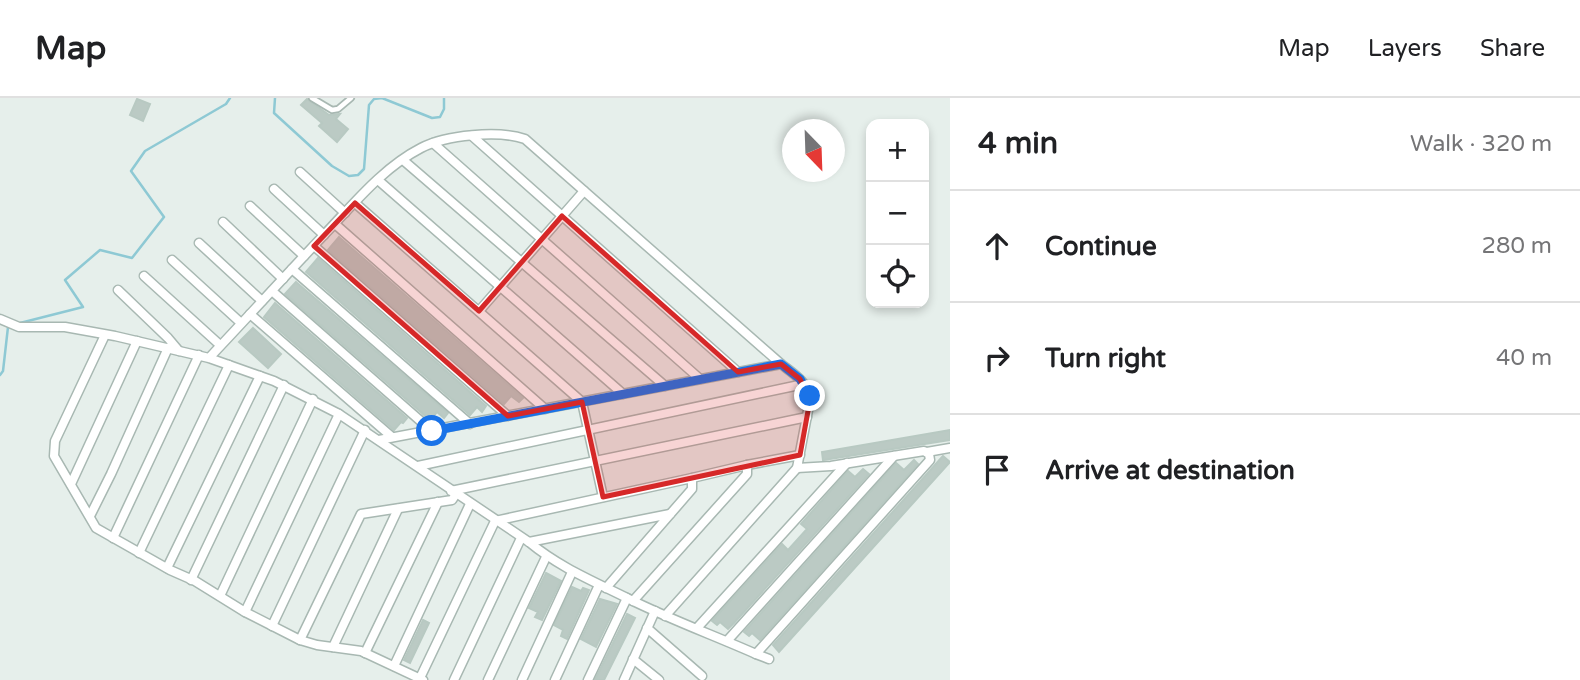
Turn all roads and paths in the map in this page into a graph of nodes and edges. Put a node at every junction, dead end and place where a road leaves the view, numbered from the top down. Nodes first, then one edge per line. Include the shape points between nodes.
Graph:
1 (312, 98) edge
2 (351, 98) edge
3 (472, 136) junction
4 (433, 143) junction
5 (403, 160) junction
6 (300, 172) dead end
7 (378, 180) junction
8 (274, 189) dead end
9 (584, 191) junction
10 (355, 202) junction
11 (250, 206) dead end
12 (345, 213) junction
13 (562, 216) junction
14 (223, 222) dead end
15 (335, 224) junction
16 (324, 235) junction
17 (542, 239) junction
18 (199, 243) dead end
19 (314, 246) junction
20 (304, 256) junction
21 (172, 260) dead end
22 (522, 263) junction
23 (292, 269) junction
24 (144, 276) dead end
25 (283, 279) junction
26 (500, 287) junction
27 (118, 290) dead end
28 (272, 291) junction
29 (262, 301) junction
30 (480, 311) junction
31 (250, 314) junction
32 (0, 319) edge
33 (241, 323) junction
34 (105, 335) junction
35 (137, 341) junction
36 (220, 345) junction
37 (168, 348) junction
38 (178, 351) junction
39 (199, 355) junction
40 (209, 358) junction
41 (781, 364) junction
42 (229, 365) junction
43 (738, 372) junction
44 (260, 376) junction
45 (700, 379) junction
46 (804, 384) junction
47 (284, 385) junction
48 (665, 386) junction
49 (623, 394) junction
50 (313, 399) junction
51 (582, 402) junction
52 (545, 409) junction
53 (339, 414) junction
54 (508, 416) junction
55 (807, 417) junction
56 (470, 424) junction
57 (365, 430) junction
58 (588, 430) junction
59 (432, 431) junction
60 (392, 437) junction
61 (379, 440) junction
62 (950, 447) edge
63 (927, 452) junction
64 (800, 455) junction
65 (894, 456) junction
66 (595, 461) junction
67 (846, 463) junction
68 (747, 465) junction
69 (418, 466) junction
70 (797, 468) junction
71 (692, 478) junction
72 (71, 484) junction
73 (453, 492) junction
74 (603, 498) junction
75 (438, 502) junction
76 (470, 504) junction
77 (398, 509) junction
78 (670, 513) junction
79 (89, 516) junction
80 (495, 521) junction
81 (113, 538) junction
82 (525, 540) junction
83 (139, 553) junction
84 (546, 556) junction
85 (167, 568) junction
86 (572, 572) junction
87 (191, 580) junction
88 (602, 587) junction
89 (220, 596) junction
90 (630, 600) junction
91 (655, 611) junction
92 (245, 612) junction
93 (665, 616) junction
94 (272, 626) junction
95 (647, 628) junction
96 (697, 628) junction
97 (300, 640) junction
98 (727, 641) junction
99 (333, 647) junction
100 (365, 653) junction
101 (756, 654) junction
102 (633, 659) junction
103 (769, 659) dead end
104 (394, 666) junction
105 (702, 676) dead end
106 (421, 679) edge
107 (454, 680) edge
108 (488, 680) edge
109 (522, 680) edge
110 (555, 680) edge
111 (588, 680) edge
112 (624, 680) edge
113 (659, 680) edge

1 - 2 lane via 332,110
3 - 4 street
3 - 9 street via 501,134 525,139
3 - 13 street
4 - 5 street
4 - 17 street
5 - 7 street
5 - 22 street
6 - 12 street
7 - 10 street
7 - 26 street
8 - 16 street
9 - 13 street
9 - 41 street
10 - 12 street
10 - 30 street
11 - 20 street
12 - 15 street
13 - 17 street
13 - 43 street
14 - 25 street
15 - 16 street
15 - 52 street
16 - 19 street
17 - 22 street
17 - 45 street
18 - 29 street
19 - 20 street
19 - 54 street
20 - 23 street
21 - 33 street
22 - 26 street
22 - 48 street
23 - 25 street
23 - 56 street
24 - 36 street
25 - 28 street
26 - 30 street
26 - 49 street
27 - 38 street
28 - 29 street
28 - 59 street
29 - 31 street
30 - 51 street
31 - 33 street
31 - 60 street
32 - 34 street via 19,327 65,327
33 - 36 street
34 - 35 street
34 - 72 street via 55,440 54,456
35 - 37 street
35 - 72 street
36 - 40 street
37 - 38 street
37 - 79 street
38 - 39 street
39 - 40 street
39 - 81 street
40 - 42 street
41 - 43 street
41 - 46 street
42 - 44 street
42 - 83 street
43 - 45 street
44 - 47 street
44 - 85 street
45 - 48 street
46 - 55 street via 810,400
46 - 58 street
47 - 50 street
47 - 87 street
48 - 49 street
49 - 51 street
50 - 53 street
50 - 89 street
51 - 52 street
51 - 58 street
52 - 54 street
53 - 57 street
53 - 92 street
54 - 56 street
55 - 64 street
55 - 66 street
56 - 59 street
57 - 61 street
57 - 94 street
58 - 66 street
58 - 69 street
59 - 60 street
60 - 61 street
61 - 69 street
62 - 63 street
63 - 65 street
63 - 101 street via 929,463
64 - 68 street
64 - 70 street
65 - 67 street
65 - 98 street
66 - 73 street
66 - 74 street
67 - 70 street
67 - 96 street
68 - 71 street
68 - 90 street via 747,474
69 - 73 street
70 - 93 street
71 - 74 street
71 - 78 street via 692,489
72 - 79 street
73 - 75 street via 452,500
73 - 76 street
74 - 80 street
75 - 77 street
75 - 100 street
76 - 80 street
76 - 104 street
77 - 97 street via 361,514
77 - 99 street
78 - 82 street
78 - 88 street
79 - 81 street via 96,528
80 - 82 street
80 - 106 street
81 - 83 street
82 - 84 street
82 - 107 street
83 - 85 street
84 - 86 street
84 - 108 street
85 - 87 street
86 - 88 street
86 - 109 street
87 - 89 street
88 - 90 street
88 - 110 street
89 - 92 street
90 - 91 street
90 - 111 street
91 - 93 street
91 - 95 street
92 - 94 street
93 - 96 street
94 - 97 street
95 - 102 street
95 - 105 street
96 - 98 street
97 - 99 street
98 - 101 street
99 - 100 street
100 - 104 street
101 - 103 street
102 - 112 street
102 - 113 street
104 - 106 street

